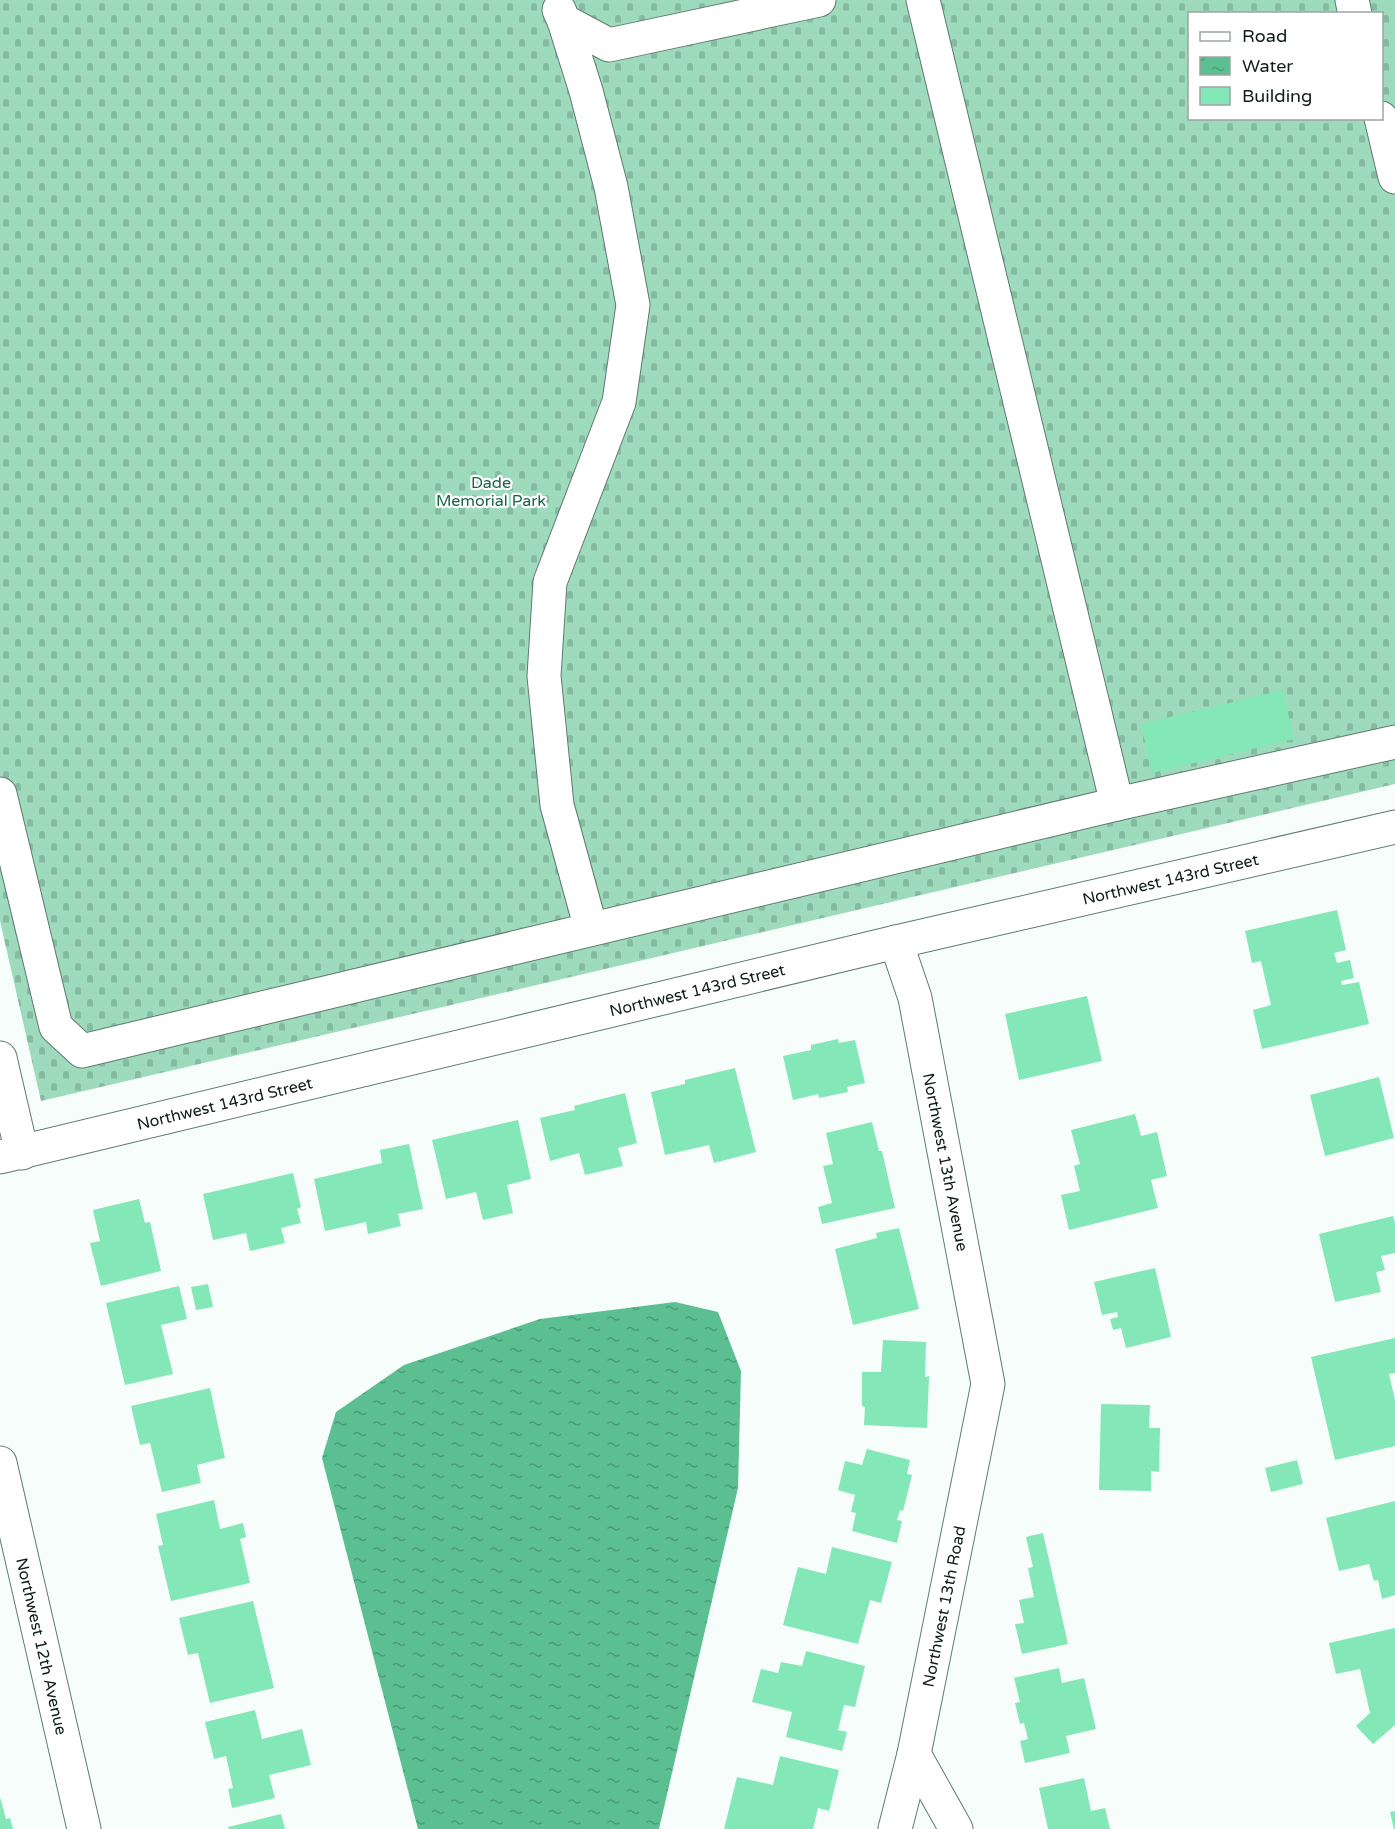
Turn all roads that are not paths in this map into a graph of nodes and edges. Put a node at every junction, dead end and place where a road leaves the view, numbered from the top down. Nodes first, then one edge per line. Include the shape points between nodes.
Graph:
1 (819, 0) edge
2 (923, 0) edge
3 (559, 10) edge
4 (1381, 120) edge
5 (1395, 177) edge
6 (1395, 742) edge
7 (0, 794) edge
8 (1117, 804) junction
9 (1393, 836) edge
10 (591, 929) junction
11 (896, 942) junction
12 (0, 1058) edge
13 (11, 1155) edge
14 (988, 1384) joint
15 (0, 1463) edge
16 (914, 1754) junction
17 (84, 1829) edge
18 (896, 1829) edge
19 (956, 1829) edge

1 - 3 street via 609,45
2 - 8 street
3 - 10 street via 612,187 633,305 619,402 550,582 544,664 557,805
4 - 5 street
6 - 8 street
7 - 10 street via 56,1027 82,1051
8 - 10 street
9 - 11 street, Northwest 143rd Street
11 - 13 street, Northwest 143rd Street
11 - 14 street, Northwest 13th Avenue via 915,999
12 - 13 street
14 - 16 street, Northwest 13th Road
15 - 17 street, Northwest 12th Avenue
16 - 18 street, Northwest 13th Road
16 - 19 street

